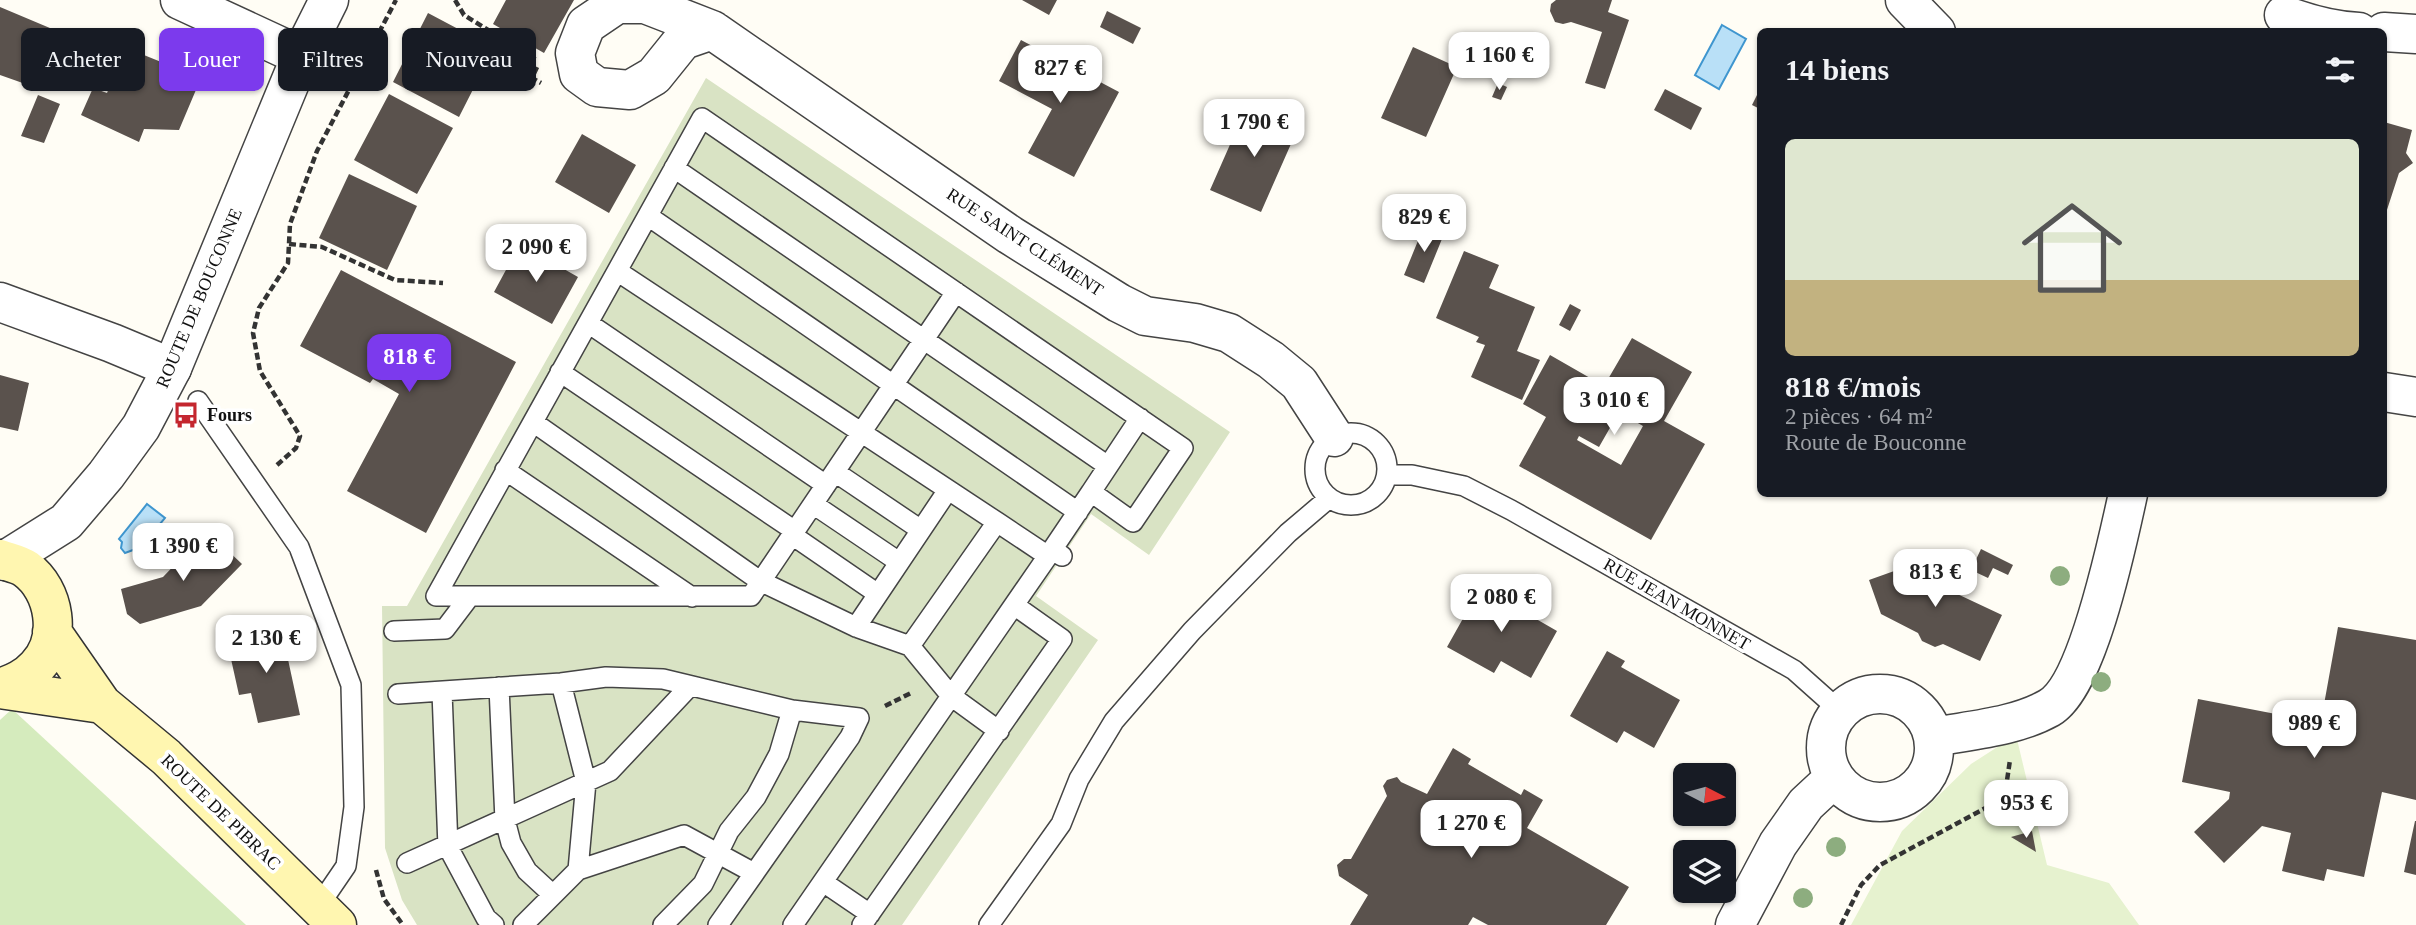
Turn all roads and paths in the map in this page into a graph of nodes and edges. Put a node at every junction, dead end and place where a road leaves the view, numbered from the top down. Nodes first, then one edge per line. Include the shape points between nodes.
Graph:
1 (180, 0) edge
2 (329, 0) edge
3 (396, 0) edge
4 (455, 0) edge
5 (1905, 0) edge
6 (2284, 15) edge
7 (315, 28) edge
8 (1932, 28) edge
9 (2329, 28) edge
10 (712, 30) dead end
11 (2387, 32) edge
12 (2416, 34) edge
13 (278, 45) edge
14 (551, 88) dead end
15 (287, 91) edge
16 (674, 168) junction
17 (648, 216) junction
18 (289, 244) junction
19 (617, 271) junction
20 (443, 283) dead end
21 (957, 292) junction
22 (0, 302) edge
23 (588, 323) junction
24 (925, 339) junction
25 (172, 368) junction
26 (560, 372) junction
27 (893, 385) junction
28 (2387, 392) edge
29 (2416, 397) edge
30 (198, 401) dead end
31 (1140, 418) junction
32 (533, 422) junction
33 (861, 432) junction
34 (1334, 437) junction
35 (1108, 466) junction
36 (271, 470) dead end
37 (506, 470) junction
38 (1387, 475) junction
39 (830, 478) junction
40 (948, 490) junction
41 (1091, 492) junction
42 (2127, 497) edge
43 (1328, 499) junction
44 (813, 504) junction
45 (1078, 512) junction
46 (66, 522) junction
47 (997, 522) junction
48 (921, 530) junction
49 (793, 533) junction
50 (1054, 554) junction
51 (2, 560) edge
52 (899, 562) junction
53 (760, 581) junction
54 (44, 589) junction
55 (878, 594) junction
56 (470, 596) junction
57 (692, 597) junction
58 (1014, 605) junction
59 (856, 627) junction
60 (394, 631) dead end
61 (52, 632) junction
62 (910, 646) junction
63 (936, 677) junction
64 (561, 683) junction
65 (499, 687) junction
66 (690, 687) junction
67 (0, 689) edge
68 (442, 692) junction
69 (398, 694) dead end
70 (951, 696) junction
71 (102, 704) junction
72 (792, 710) junction
73 (1840, 711) junction
74 (859, 718) junction
75 (2004, 724) junction
76 (999, 731) junction
77 (1934, 737) junction
78 (1834, 778) junction
79 (586, 782) junction
80 (505, 820) junction
81 (448, 847) junction
82 (718, 853) junction
83 (408, 863) dead end
84 (578, 870) junction
85 (754, 873) junction
86 (823, 882) junction
87 (553, 895) junction
88 (328, 916) edge
89 (866, 919) edge
90 (494, 925) edge
91 (523, 925) edge
92 (663, 925) edge
93 (718, 925) edge
94 (793, 925) edge
95 (989, 925) edge
96 (1735, 925) edge
97 (1841, 925) edge

1 - 13 street
2 - 7 street, ROUTE DE BOUCONNE
3 - 18 path via 317,151 290,224
4 - 14 path via 464,15 540,62 532,78
5 - 8 street
6 - 9 street
10 - 34 street, RUE SAINT CLÉMENT via 1010,235 1119,303 1145,316 1229,333 1271,360 1298,383
11 - 12 street
15 - 25 street, ROUTE DE BOUCONNE
16 - 17 lane
16 - 21 lane via 702,118
16 - 24 lane
17 - 19 lane
17 - 27 lane
18 - 20 path via 322,247 395,280
18 - 36 path via 288,263 259,308 253,334 260,371 300,436 296,448
19 - 23 lane
19 - 33 lane
21 - 24 lane
21 - 31 lane
22 - 25 street
23 - 26 lane
23 - 39 lane
24 - 27 lane
24 - 35 lane
25 - 46 street, ROUTE DE BOUCONNE via 141,427
26 - 32 lane
26 - 49 lane
27 - 33 lane
27 - 45 lane
28 - 29 street
30 - 88 lane via 299,547 351,685 354,807 346,866
31 - 35 lane
31 - 41 lane via 1183,448 1162,480 1133,522
32 - 37 lane
32 - 53 lane
33 - 39 lane
33 - 40 lane
34 - 38 lane via 1356,433 1373,440 1385,456
34 - 43 lane via 1322,446 1314,464 1316,483
35 - 41 lane
37 - 56 lane via 436,596
37 - 57 lane
38 - 43 lane via 1380,492 1364,504 1345,506
38 - 73 lane, RUE JEAN MONNET via 1412,475 1464,486 1511,510 1794,670
39 - 44 lane
39 - 48 lane
40 - 47 lane
40 - 48 lane
41 - 45 lane
42 - 75 street via 2091,638 2070,683 2051,707
43 - 95 lane via 1192,631 1114,720 1079,779 1061,824
44 - 49 lane
44 - 52 lane
45 - 50 lane
46 - 51 street, ROUTE DE BOUCONNE
46 - 54 street, ROUTE DE BOUCONNE
47 - 50 lane
47 - 62 lane
48 - 52 lane
49 - 53 lane
49 - 55 lane
50 - 58 lane
51 - 54 main road via 25,569
52 - 55 lane
53 - 57 lane via 751,596
53 - 59 lane
54 - 61 main road via 52,609
55 - 59 lane
56 - 57 lane
56 - 60 lane via 445,629
58 - 70 lane
58 - 76 lane via 1062,639
59 - 62 lane
61 - 67 main road via 38,666 21,681
61 - 71 main road, ROUTE DE PIBRAC
62 - 63 lane
63 - 70 lane
63 - 74 path
64 - 65 lane
64 - 66 lane via 606,677 663,678
64 - 79 lane
65 - 68 lane
65 - 80 lane
66 - 72 lane
66 - 79 lane via 610,771
67 - 71 main road
68 - 69 lane
68 - 81 lane
70 - 76 lane
70 - 86 lane
71 - 88 main road, ROUTE DE PIBRAC via 166,757
72 - 74 lane
72 - 82 lane via 779,754
73 - 77 street via 1856,699 1895,695 1913,704
73 - 78 street via 1827,737 1828,765
74 - 85 lane
75 - 77 street
75 - 97 path via 2011,767 2005,794 1880,865 1861,885
76 - 89 lane
77 - 78 street via 1934,759 1926,779 1911,794 1890,802 1869,802 1849,794
78 - 96 street via 1806,804 1777,844
79 - 80 lane
79 - 84 lane
80 - 81 lane
80 - 87 lane via 511,843 527,871
81 - 83 lane
81 - 90 lane
82 - 84 lane via 684,835
82 - 85 lane
82 - 92 lane via 703,884
84 - 87 lane
85 - 93 lane
86 - 89 lane
86 - 94 lane
87 - 91 lane

